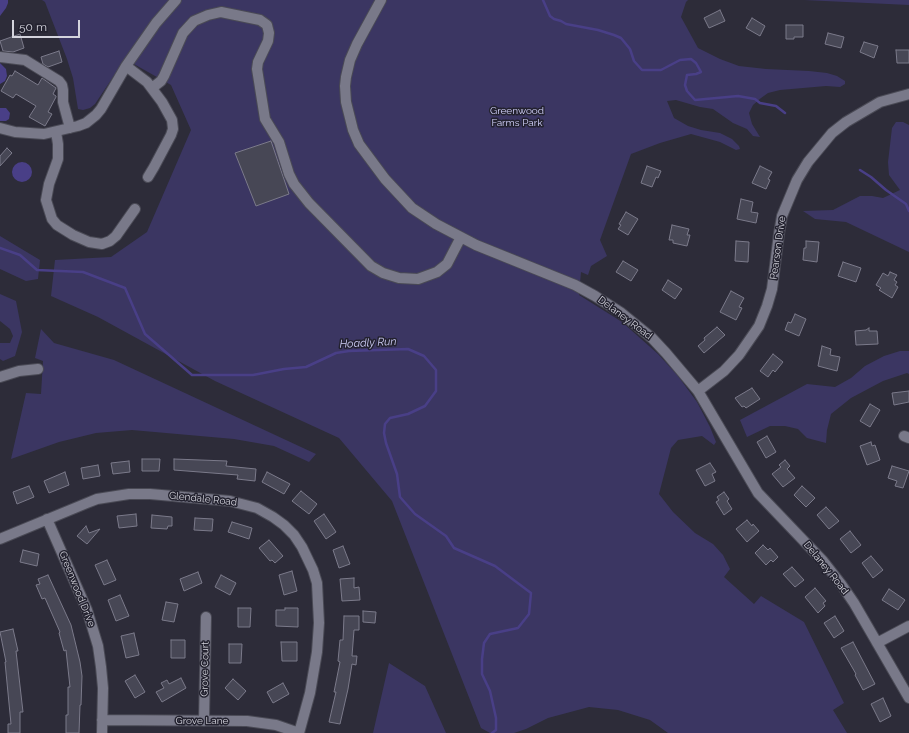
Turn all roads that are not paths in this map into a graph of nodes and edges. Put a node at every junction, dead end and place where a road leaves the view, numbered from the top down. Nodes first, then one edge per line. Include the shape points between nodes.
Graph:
1 (176, 0) edge
2 (381, 0) edge
3 (0, 57) edge
4 (126, 66) junction
5 (152, 88) junction
6 (909, 94) edge
7 (0, 128) edge
8 (70, 128) junction
9 (56, 132) junction
10 (148, 177) dead end
11 (135, 209) dead end
12 (460, 237) junction
13 (38, 369) dead end
14 (0, 377) edge
15 (698, 390) junction
16 (47, 519) junction
17 (0, 539) edge
18 (206, 617) dead end
19 (909, 626) edge
20 (877, 643) junction
21 (909, 698) edge
22 (102, 720) junction
23 (204, 721) junction
24 (102, 733) edge
25 (299, 733) edge

1 - 4 street via 156,22
2 - 12 street, Delaney Road via 357,44 346,77 346,102 353,130 368,157 399,196 425,217
3 - 8 street via 25,60 59,81 62,85 63,102
4 - 5 street
4 - 8 street via 96,116 86,123
5 - 10 street via 169,112 173,129
5 - 12 street via 163,78 183,33 194,21 221,12 260,20 269,33 257,70 265,119 279,142 294,184 309,203 371,266 399,278 418,279 437,272 447,264
6 - 15 street, Pearson Drive via 880,102 846,122 832,133 808,162 795,184 782,216 772,289 758,326 750,341 724,371
7 - 9 street via 26,134
8 - 9 street
9 - 11 street via 58,159 46,200 52,219 57,225 89,242 102,244 116,236
12 - 15 street, Delaney Road via 555,276 602,300 652,338
13 - 14 street via 18,371
15 - 20 street, Delaney Road via 758,493 823,561 854,603
16 - 17 street, Glendale Road
16 - 22 street, Greenwood Drive via 88,610 98,646
16 - 25 street, Glendale Road via 97,499 150,494 245,504 273,516 284,525 307,554 318,594 317,652 310,693
18 - 23 street, Grove Court
19 - 20 street
20 - 21 street, Delaney Road
22 - 23 street, Grove Lane
22 - 24 street, Greenwood Drive
23 - 25 street, Grove Lane via 262,722

